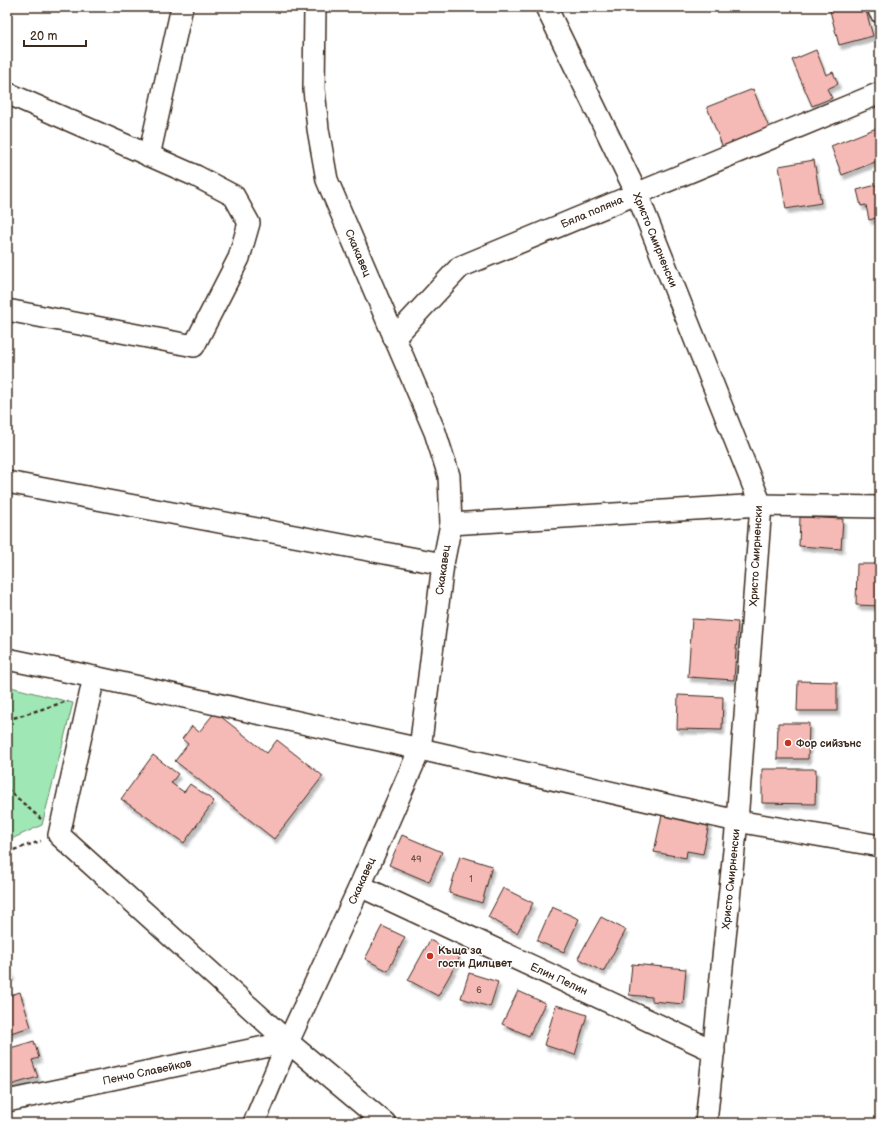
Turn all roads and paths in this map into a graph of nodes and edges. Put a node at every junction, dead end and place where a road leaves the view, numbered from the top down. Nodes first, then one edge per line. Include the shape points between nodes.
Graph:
1 (182, 7) edge
2 (315, 7) edge
3 (546, 7) edge
4 (878, 7) edge
5 (880, 12) edge
6 (7, 93) edge
7 (879, 95) edge
8 (149, 156) junction
9 (637, 194) junction
10 (7, 310) edge
11 (394, 338) junction
12 (7, 482) edge
13 (761, 505) junction
14 (880, 507) edge
15 (451, 524) junction
16 (443, 564) junction
17 (7, 659) edge
18 (93, 685) junction
19 (7, 720) edge
20 (420, 749) junction
21 (7, 789) edge
22 (737, 821) junction
23 (59, 835) junction
24 (880, 846) edge
25 (7, 852) edge
26 (360, 886) junction
27 (288, 1042) junction
28 (714, 1051) junction
29 (7, 1101) edge
30 (254, 1123) edge
31 (385, 1123) edge
32 (706, 1123) edge

1 - 8 street
2 - 11 street, Скакавец via 314,89 327,180
3 - 9 street, Христо Смирненски
4 - 5 street
6 - 8 street
7 - 9 street, Бяла поляна
8 - 10 street via 234,196 249,222 239,258 194,346
9 - 11 street, Бяла поляна via 460,267
9 - 13 street, Христо Смирненски
11 - 15 street, Скакавец via 435,432 449,476
12 - 16 street
13 - 14 street
13 - 15 street
13 - 22 street, Христо Смирненски
15 - 16 street, Скакавец
16 - 20 street, Скакавец
17 - 18 street
18 - 19 path
18 - 20 street
18 - 23 street
20 - 22 street
20 - 26 street, Скакавец
21 - 23 path
22 - 24 street
22 - 28 street, Христо Смирненски
23 - 25 path
23 - 27 street
26 - 27 street, Скакавец
26 - 28 street, Елин Пелин
27 - 29 street, Пенчо Славейков
27 - 30 street, Скакавец
27 - 31 street
28 - 32 street, Христо Смирненски

